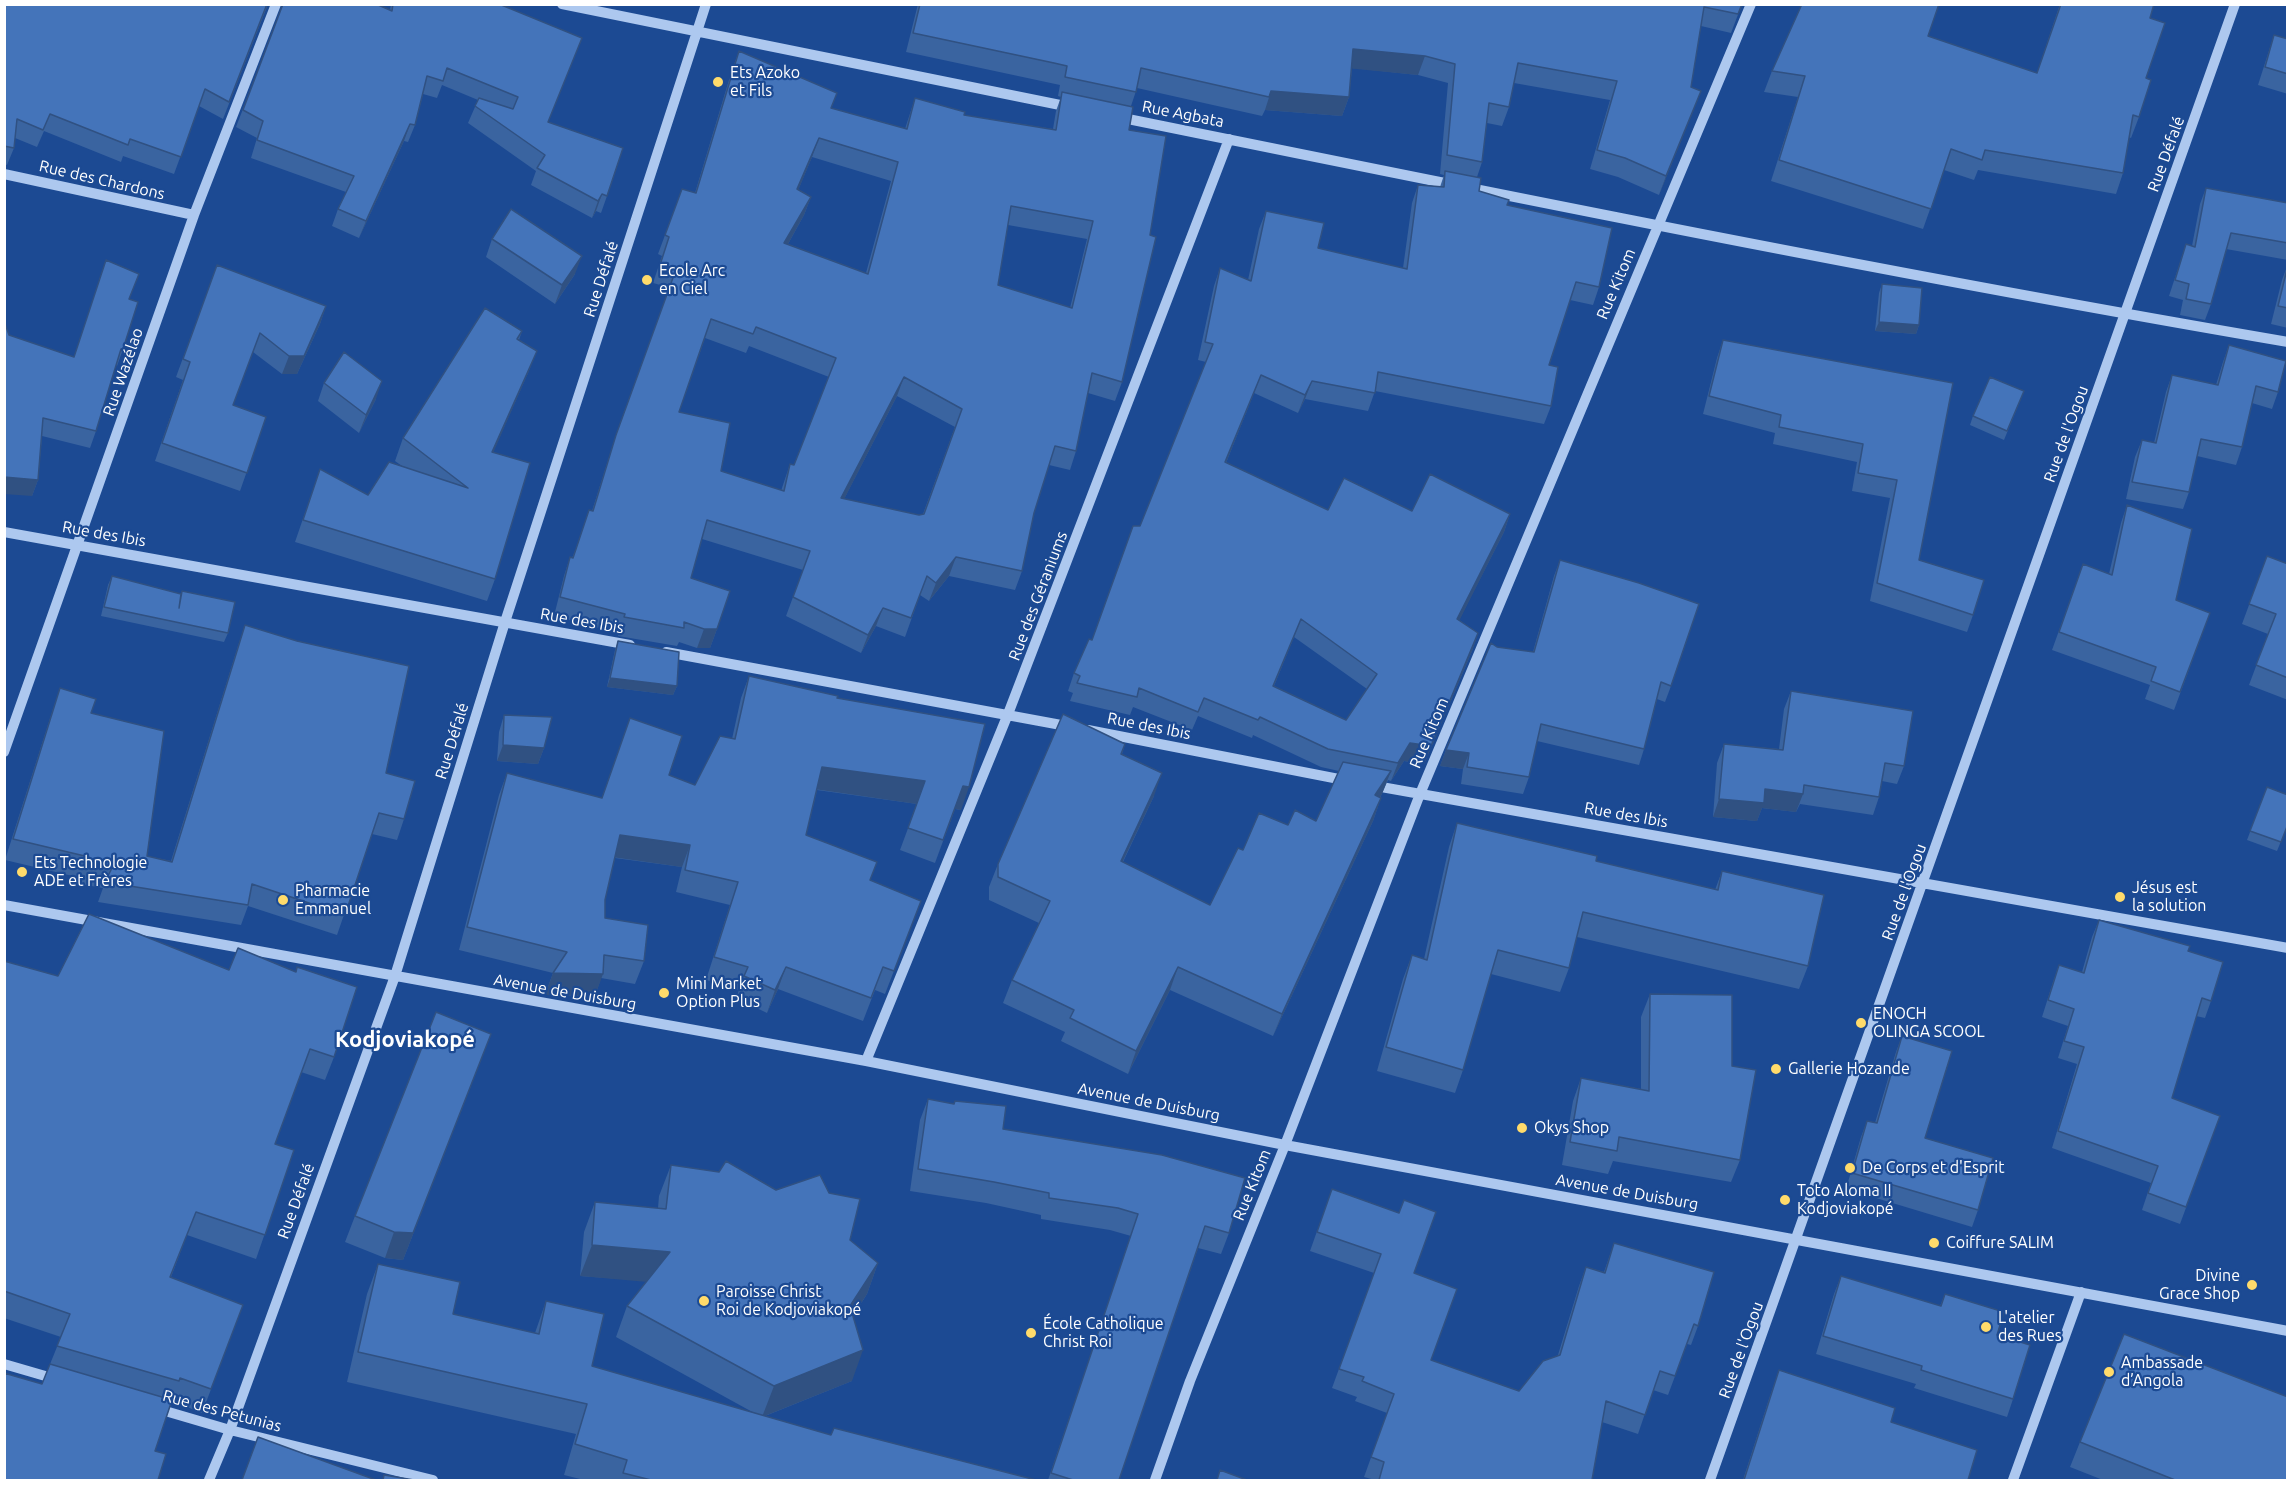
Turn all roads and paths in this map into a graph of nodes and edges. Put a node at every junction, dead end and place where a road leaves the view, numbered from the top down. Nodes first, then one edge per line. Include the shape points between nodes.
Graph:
1 (276, 4) edge
2 (562, 4) edge
3 (706, 4) edge
4 (1751, 4) edge
5 (2235, 4) edge
6 (698, 31) junction
7 (1079, 109) edge
8 (1102, 113) edge
9 (1229, 139) junction
10 (4, 174) edge
11 (194, 215) junction
12 (1657, 225) junction
13 (2125, 314) junction
14 (2288, 342) edge
15 (4, 532) edge
16 (79, 545) junction
17 (505, 622) junction
18 (645, 648) edge
19 (657, 650) edge
20 (1008, 714) junction
21 (4, 752) edge
22 (1420, 795) junction
23 (1923, 881) junction
24 (4, 905) edge
25 (2288, 948) edge
26 (395, 976) junction
27 (866, 1061) junction
28 (1285, 1145) junction
29 (1797, 1238) junction
30 (2081, 1292) junction
31 (2288, 1331) edge
32 (4, 1364) edge
33 (72, 1384) edge
34 (140, 1404) edge
35 (230, 1430) junction
36 (209, 1480) edge
37 (433, 1480) edge
38 (1155, 1480) edge
39 (1710, 1480) edge
40 (2013, 1480) edge

1 - 11 street, Rue Wazélao
2 - 6 street
3 - 6 street, Rue Défalé
4 - 12 street, Rue Kitom
5 - 13 street, Rue Défalé
6 - 7 street
6 - 17 street, Rue Défalé
8 - 9 street, Rue Agbata
9 - 12 street, Rue Agbata
9 - 20 street, Rue des Géraniums
10 - 11 street, Rue des Chardons
11 - 16 street, Rue Wazélao
12 - 13 street, Rue Agbata
12 - 22 street, Rue Kitom
13 - 14 street, Rue Agbata
13 - 23 street, Rue de l'Ogou
15 - 16 street, Rue des Ibis
16 - 17 street, Rue des Ibis
16 - 21 street, Rue Wazélao
17 - 18 street, Rue des Ibis
17 - 26 street, Rue Défalé
19 - 20 street, Rue des Ibis
20 - 22 street, Rue des Ibis
20 - 27 street, Rue des Géraniums
22 - 23 street, Rue des Ibis
22 - 28 street, Rue Kitom
23 - 25 street, Rue des Ibis
23 - 29 street, Rue de l'Ogou
24 - 26 street, Avenue de Duisburg
26 - 27 street, Avenue de Duisburg
26 - 35 street, Rue Défalé
27 - 28 street, Avenue de Duisburg
28 - 29 street, Avenue de Duisburg
28 - 38 street, Rue Kitom via 1190,1381
29 - 30 street, Avenue de Duisburg
29 - 39 street, Rue de l'Ogou
30 - 31 street, Avenue de Duisburg
30 - 40 street
32 - 33 street
34 - 35 street, Rue des Petunias
35 - 36 street, Rue Défalé
35 - 37 street, Rue des Petunias

